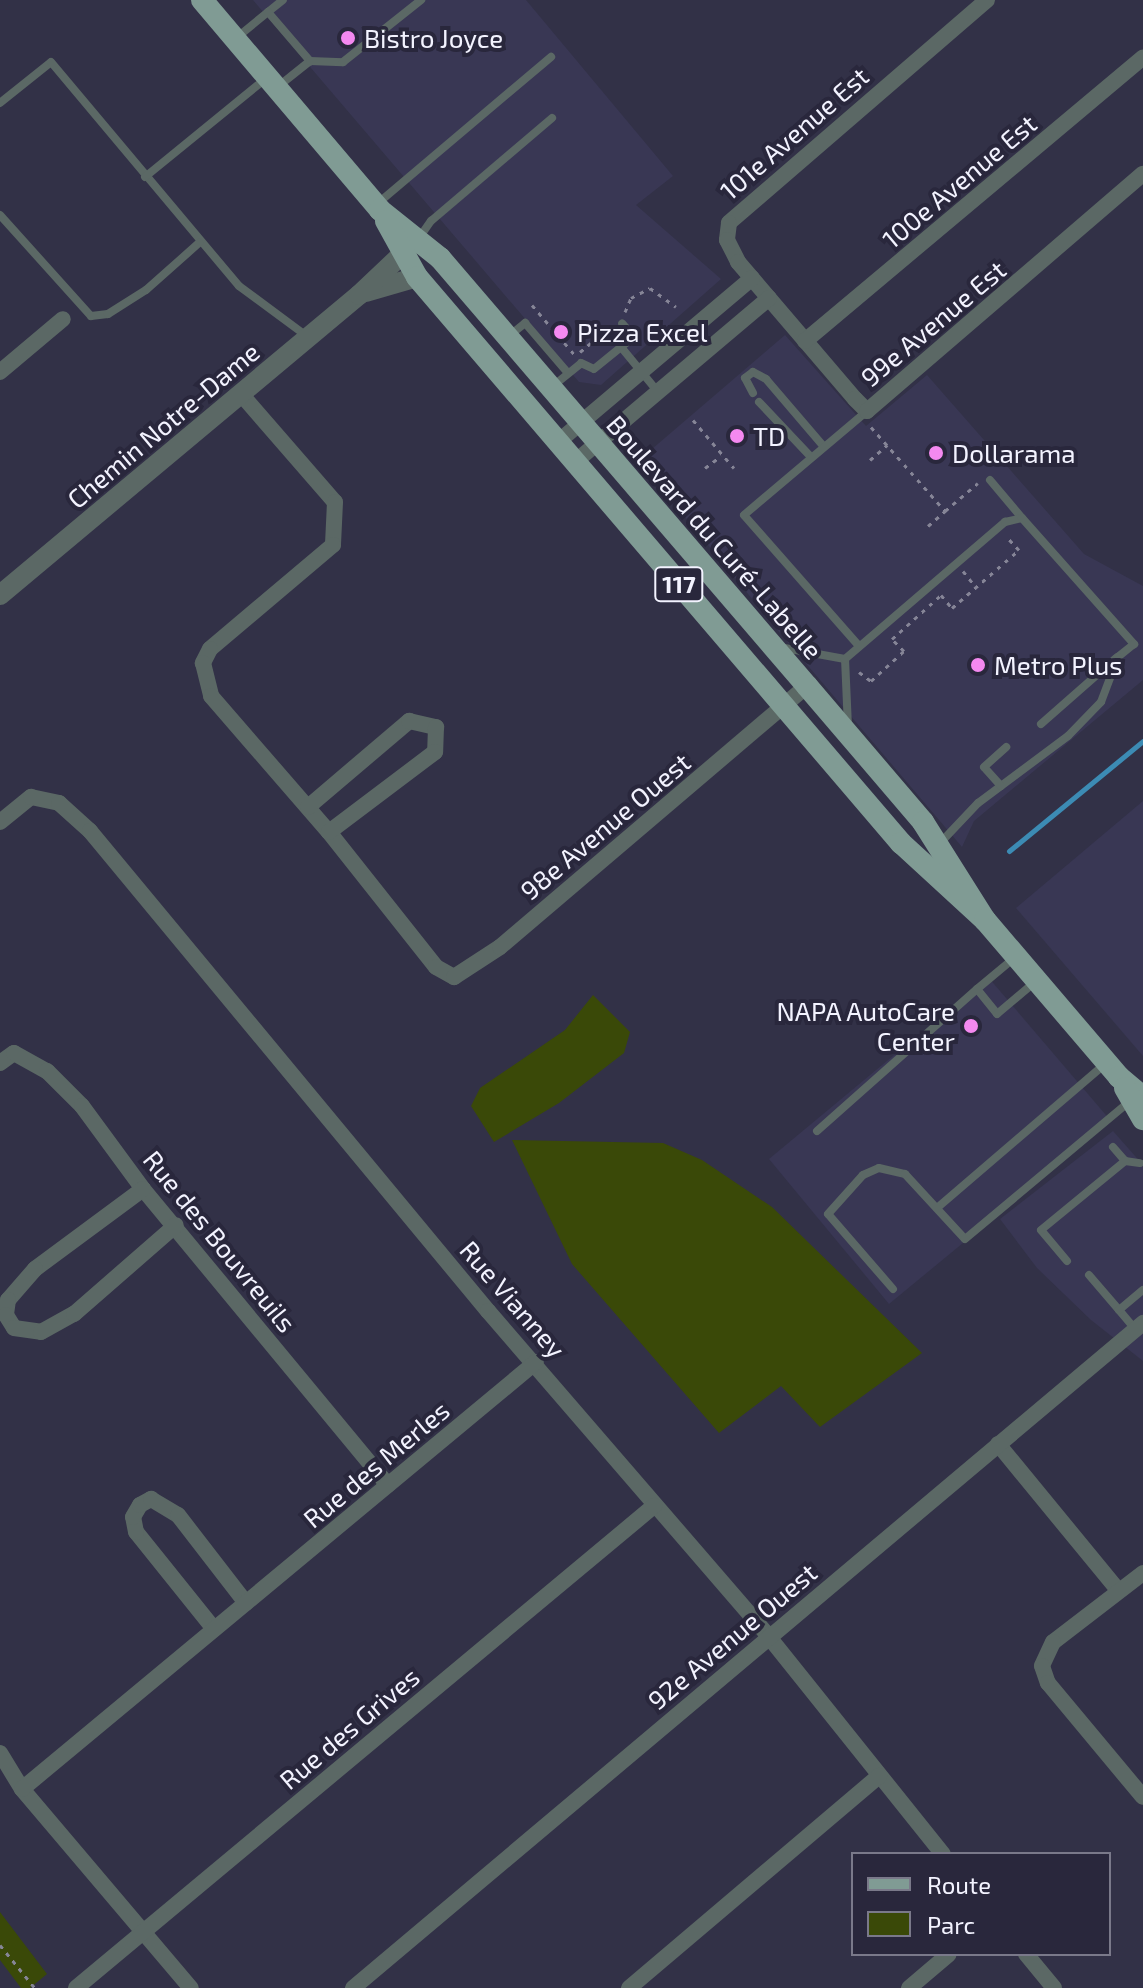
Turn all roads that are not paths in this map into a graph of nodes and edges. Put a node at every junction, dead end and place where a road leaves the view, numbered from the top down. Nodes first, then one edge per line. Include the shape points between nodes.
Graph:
1 (283, 0) edge
2 (421, 0) edge
3 (987, 0) edge
4 (202, 2) edge
5 (268, 12) junction
6 (234, 39) junction
7 (551, 57) dead end
8 (1143, 57) edge
9 (310, 61) junction
10 (271, 83) junction
11 (0, 103) edge
12 (552, 118) dead end
13 (1143, 174) edge
14 (145, 177) junction
15 (378, 207) junction
16 (0, 215) edge
17 (199, 243) junction
18 (410, 246) junction
19 (417, 277) junction
20 (752, 278) junction
21 (359, 295) junction
22 (769, 298) junction
23 (63, 319) dead end
24 (617, 323) road end
25 (508, 337) junction
26 (309, 338) junction
27 (805, 341) junction
28 (621, 347) junction
29 (641, 371) junction
30 (0, 372) edge
31 (568, 373) junction
32 (551, 388) junction
33 (658, 392) junction
34 (753, 393) dead end
35 (241, 394) junction
36 (759, 402) dead end
37 (868, 417) junction
38 (580, 423) junction
39 (558, 442) junction
40 (597, 443) junction
41 (824, 447) junction
42 (811, 457) junction
43 (575, 462) junction
44 (988, 478) road end
45 (1022, 518) junction
46 (0, 595) edge
47 (859, 646) junction
48 (774, 647) junction
49 (1118, 657) junction
50 (845, 659) junction
51 (807, 686) junction
52 (783, 706) junction
53 (1041, 724) dead end
54 (849, 735) junction
55 (1006, 747) dead end
56 (1001, 786) junction
57 (308, 807) junction
58 (0, 822) edge
59 (329, 832) junction
60 (937, 845) junction
61 (919, 860) junction
62 (985, 920) junction
63 (1016, 956) junction
64 (1037, 981) junction
65 (977, 989) junction
66 (0, 1063) edge
67 (1112, 1070) junction
68 (1139, 1102) edge
69 (817, 1131) dead end
70 (1113, 1147) dead end
71 (1125, 1161) junction
72 (1142, 1163) edge
73 (143, 1189) junction
74 (937, 1208) junction
75 (176, 1225) junction
76 (1067, 1261) dead end
77 (1089, 1275) dead end
78 (893, 1289) dead end
79 (1143, 1290) edge
80 (1119, 1310) junction
81 (1139, 1326) edge
82 (536, 1362) junction
83 (998, 1444) junction
84 (388, 1485) junction
85 (654, 1506) junction
86 (1143, 1573) edge
87 (1118, 1590) junction
88 (246, 1603) junction
89 (214, 1629) junction
90 (769, 1637) junction
91 (0, 1753) edge
92 (879, 1776) junction
93 (22, 1789) junction
94 (1143, 1797) edge
95 (941, 1852) edge
96 (141, 1932) junction
97 (947, 1956) edge
98 (1028, 1956) edge
99 (76, 1988) edge
100 (191, 1988) edge
101 (353, 1988) edge
102 (629, 1988) edge
103 (909, 1988) edge
104 (1054, 1988) edge

1 - 5 lane
2 - 9 lane via 343,62
3 - 20 street, 101e Avenue Est via 730,219 728,245
4 - 6 main road, Boulevard du Curé-Labelle / 117
5 - 6 lane
5 - 9 lane
6 - 10 main road, Boulevard du Curé-Labelle / 117
7 - 15 lane
8 - 27 street, 100e Avenue Est
9 - 10 lane
10 - 14 lane
10 - 15 main road, Boulevard du Curé-Labelle / 117
11 - 14 lane via 51,62
12 - 18 lane via 431,221
13 - 37 street, 99e Avenue Est
14 - 17 lane
15 - 18 main road, Boulevard du Curé-Labelle / 117
16 - 17 lane via 91,316 108,314 146,290
17 - 26 lane via 239,286
18 - 19 main road, Boulevard du Curé-Labelle / 117
18 - 21 street, Chemin Notre-Dame
18 - 25 main road, Boulevard du Curé-Labelle / 117 via 440,258
19 - 21 street, Chemin Notre-Dame via 389,281
19 - 39 main road, Boulevard du Curé-Labelle / 117
20 - 22 street, 101e Avenue Est
20 - 29 street
21 - 26 street, Chemin Notre-Dame
22 - 27 street, 99e Avenue Est
22 - 33 street
23 - 30 street
24 - 28 lane via 634,337
25 - 31 lane via 525,323
25 - 32 main road, Boulevard du Curé-Labelle / 117
26 - 35 street, Chemin Notre-Dame
27 - 37 street, 99e Avenue Est
28 - 29 lane
28 - 31 lane via 594,369 581,363
29 - 33 lane
29 - 38 street
31 - 32 lane
32 - 38 main road, Boulevard du Curé-Labelle / 117
33 - 40 street
34 - 41 lane via 747,374 757,372
35 - 46 street, Chemin Notre-Dame
35 - 57 street via 335,502 333,545 210,649 203,663 211,696
36 - 42 lane
37 - 41 lane
38 - 39 street
38 - 40 main road, Boulevard du Curé-Labelle / 117
39 - 43 main road, Boulevard du Curé-Labelle / 117
40 - 43 street
40 - 48 main road, Boulevard du Curé-Labelle / 117
41 - 42 lane
42 - 47 lane via 744,515
43 - 52 main road, Boulevard du Curé-Labelle / 117
44 - 45 lane
45 - 47 lane via 1001,525
45 - 49 lane via 1134,644
47 - 50 lane
48 - 50 lane
48 - 51 main road, Boulevard du Curé-Labelle / 117
49 - 53 lane
49 - 56 lane via 1101,702 1068,736
50 - 54 lane
51 - 52 street, 98e Avenue Ouest
51 - 54 main road, Boulevard du Curé-Labelle / 117
52 - 59 street, 98e Avenue Ouest via 500,947 454,977 436,967
52 - 61 main road, Boulevard du Curé-Labelle / 117
54 - 60 main road, Boulevard du Curé-Labelle / 117
55 - 56 lane via 984,767
56 - 60 lane
57 - 59 street
57 - 59 street via 409,721 436,727 435,752
58 - 82 street, Rue Vianney via 31,797 59,803 90,831
60 - 61 lane
60 - 62 main road, Boulevard du Curé-Labelle / 117
61 - 62 main road, Boulevard du Curé-Labelle / 117
62 - 63 main road, Boulevard du Curé-Labelle / 117
63 - 64 main road, Boulevard du Curé-Labelle / 117
63 - 65 lane
64 - 65 lane via 997,1014
64 - 67 main road, Boulevard du Curé-Labelle / 117
65 - 69 lane
66 - 73 street, Rue des Bouvreuils via 14,1053 47,1071 82,1106
67 - 68 main road, Boulevard du Curé-Labelle / 117
67 - 74 lane
68 - 74 lane via 965,1239
70 - 71 lane
71 - 72 lane
71 - 76 lane via 1041,1230
73 - 75 street, Rue des Bouvreuils
73 - 75 street via 35,1269 8,1300 6,1315 14,1328 41,1332 74,1314
74 - 78 lane via 905,1174 879,1168 863,1175 828,1214
75 - 84 street, Rue des Bouvreuils
77 - 80 lane
79 - 80 lane
80 - 81 lane
81 - 83 street, 92e Avenue Ouest
82 - 84 street, Rue des Merles
82 - 85 street, Rue Vianney
83 - 87 street
83 - 90 street, 92e Avenue Ouest
84 - 88 street, Rue des Merles
85 - 90 street, Rue Vianney
85 - 96 street, Rue des Grives
86 - 87 street
87 - 94 street via 1053,1642 1042,1666 1048,1683
88 - 89 street, Rue des Merles
88 - 89 street via 178,1515 151,1499 140,1505 133,1517 136,1532
89 - 93 street, Rue des Merles
90 - 92 street, Rue Vianney
90 - 101 street, 92e Avenue Ouest
91 - 93 street
92 - 95 street, Rue Vianney
92 - 102 street
93 - 96 street
96 - 99 street, Rue des Grives
96 - 100 street
97 - 103 street
98 - 104 street

